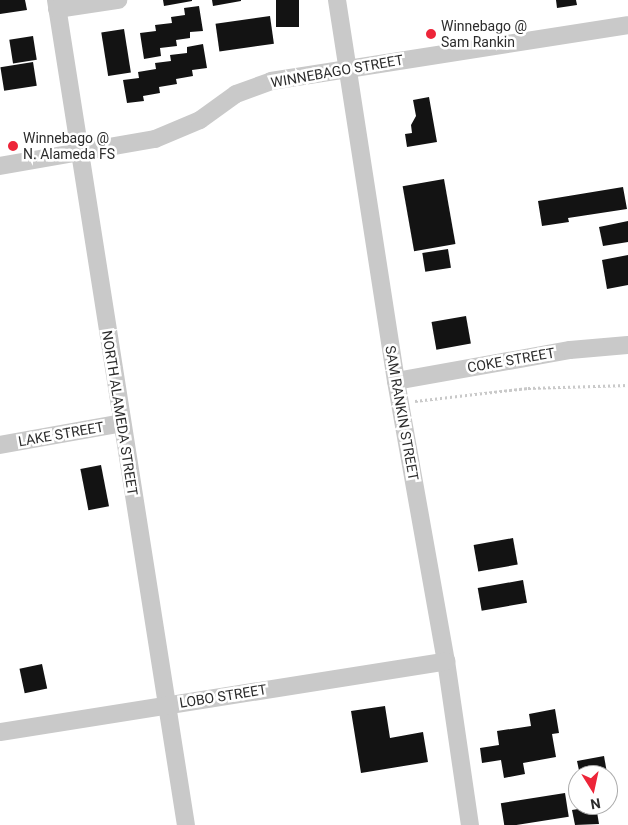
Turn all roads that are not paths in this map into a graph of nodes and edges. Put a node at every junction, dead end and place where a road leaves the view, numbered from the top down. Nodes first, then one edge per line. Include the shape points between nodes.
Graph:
1 (118, 0) edge
2 (337, 0) edge
3 (56, 4) edge
4 (628, 25) edge
5 (347, 68) junction
6 (78, 153) junction
7 (0, 166) edge
8 (628, 345) edge
9 (396, 381) junction
10 (122, 423) junction
11 (0, 445) edge
12 (446, 661) junction
13 (166, 705) junction
14 (0, 732) edge
15 (186, 825) edge
16 (470, 825) edge

1 - 3 street
2 - 5 street, SAM RANKIN STREET
3 - 6 street, NORTH ALAMEDA STREET
4 - 5 street, WINNEBAGO STREET
5 - 6 street, WINNEBAGO STREET via 271,81 236,94 200,120 155,139
5 - 9 street, SAM RANKIN STREET
6 - 7 street, WINNEBAGO STREET
6 - 10 street, NORTH ALAMEDA STREET
8 - 9 street, COKE STREET via 570,350
9 - 12 street, SAM RANKIN STREET
10 - 11 street, LAKE STREET
10 - 13 street, NORTH ALAMEDA STREET
12 - 13 street, LOBO STREET
12 - 16 street, SAM RANKIN STREET
13 - 14 street, LOBO STREET
13 - 15 street, NORTH ALAMEDA STREET

